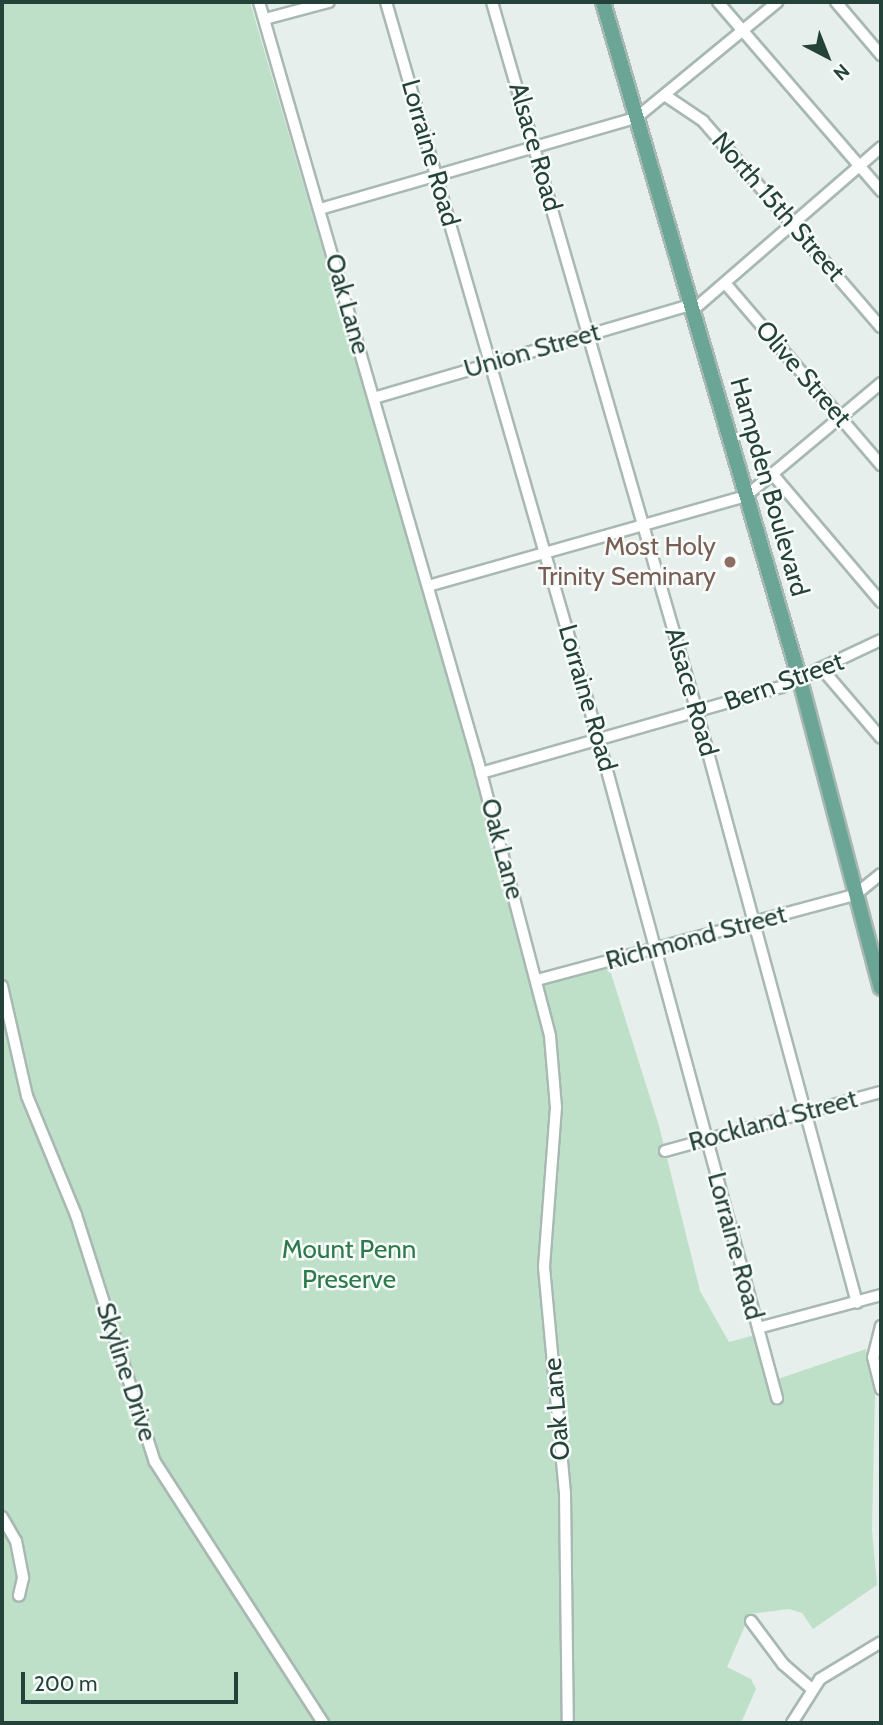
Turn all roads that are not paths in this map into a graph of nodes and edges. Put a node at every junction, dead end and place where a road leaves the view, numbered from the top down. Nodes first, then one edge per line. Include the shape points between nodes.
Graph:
1 (259, 2) edge
2 (329, 2) edge
3 (386, 2) edge
4 (492, 2) edge
5 (603, 2) edge
6 (718, 2) edge
7 (777, 2) edge
8 (836, 2) edge
9 (265, 19) junction
10 (743, 31) junction
11 (881, 55) edge
12 (666, 96) junction
13 (636, 118) junction
14 (534, 146) junction
15 (881, 147) edge
16 (860, 166) junction
17 (437, 175) junction
18 (881, 191) edge
19 (320, 209) junction
20 (792, 224) junction
21 (725, 283) junction
22 (691, 308) junction
23 (881, 327) edge
24 (589, 335) junction
25 (491, 363) junction
26 (881, 383) edge
27 (374, 398) junction
28 (841, 418) junction
29 (881, 465) edge
30 (775, 477) junction
31 (746, 496) junction
32 (644, 525) junction
33 (545, 552) junction
34 (428, 586) junction
35 (881, 602) edge
36 (881, 640) edge
37 (823, 670) junction
38 (800, 680) junction
39 (697, 712) junction
40 (881, 738) edge
41 (599, 741) junction
42 (481, 773) junction
43 (881, 875) edge
44 (855, 895) junction
45 (753, 922) junction
46 (654, 949) junction
47 (537, 980) junction
48 (2, 986) edge
49 (881, 988) edge
50 (881, 1093) edge
51 (804, 1113) junction
52 (706, 1139) junction
53 (665, 1151) dead end
54 (881, 1295) edge
55 (856, 1303) junction
56 (881, 1326) edge
57 (758, 1328) junction
58 (881, 1389) edge
59 (777, 1398) dead end
60 (2, 1517) edge
61 (19, 1596) dead end
62 (751, 1620) dead end
63 (881, 1642) edge
64 (811, 1688) junction
65 (323, 1723) edge
66 (568, 1723) edge
67 (792, 1723) edge

1 - 9 street, Oak Lane
2 - 9 street
3 - 17 street, Lorraine Road
4 - 14 street, Alsace Road
5 - 13 main road, Hampden Boulevard
6 - 10 street
7 - 10 street
8 - 11 street
9 - 19 street, Oak Lane
10 - 12 street
10 - 16 street
12 - 13 street
12 - 20 street, North 15th Street via 703,121
13 - 14 street
13 - 22 main road, Hampden Boulevard
14 - 17 street
14 - 24 street, Alsace Road
15 - 16 street, Union Street
16 - 18 street
16 - 20 street, Union Street
17 - 19 street
17 - 25 street, Lorraine Road
19 - 27 street, Oak Lane
20 - 21 street, Union Street
20 - 23 street, North 15th Street
21 - 22 street, Union Street
21 - 28 street, Olive Street
22 - 24 street, Union Street
22 - 31 main road, Hampden Boulevard
24 - 25 street, Union Street
24 - 32 street, Alsace Road
25 - 27 street, Union Street
25 - 33 street, Lorraine Road
26 - 28 street
27 - 34 street, Oak Lane
28 - 29 street, Olive Street
28 - 30 street
30 - 31 street
30 - 35 street
31 - 32 street
31 - 38 main road, Hampden Boulevard
32 - 33 street
32 - 39 street, Alsace Road
33 - 34 street
33 - 41 street, Lorraine Road
34 - 42 street, Oak Lane
36 - 37 street, Bern Street
37 - 38 street, Bern Street
37 - 40 street
38 - 39 street, Bern Street
38 - 44 main road, Hampden Boulevard
39 - 41 street, Bern Street
39 - 45 street, Alsace Road
41 - 42 street, Bern Street
41 - 46 street, Lorraine Road
42 - 47 street, Oak Lane
43 - 44 street
44 - 45 street, Richmond Street
44 - 49 main road, Hampden Boulevard
45 - 46 street, Richmond Street
45 - 51 street, Alsace Road
46 - 47 street, Richmond Street
46 - 52 street, Lorraine Road
47 - 66 street, Oak Lane via 556,1088 544,1267 565,1493
48 - 65 street, Skyline Drive via 27,1097 84,1238 155,1462
50 - 51 street, Rockland Street
51 - 52 street, Rockland Street
51 - 55 street, Alsace Road
52 - 53 street, Rockland Street
52 - 57 street, Lorraine Road
54 - 55 street
55 - 57 street
56 - 58 street via 873,1357
57 - 59 street, Lorraine Road
60 - 61 street via 16,1541 23,1578
62 - 64 street via 783,1664
63 - 64 street via 845,1659
64 - 67 street

